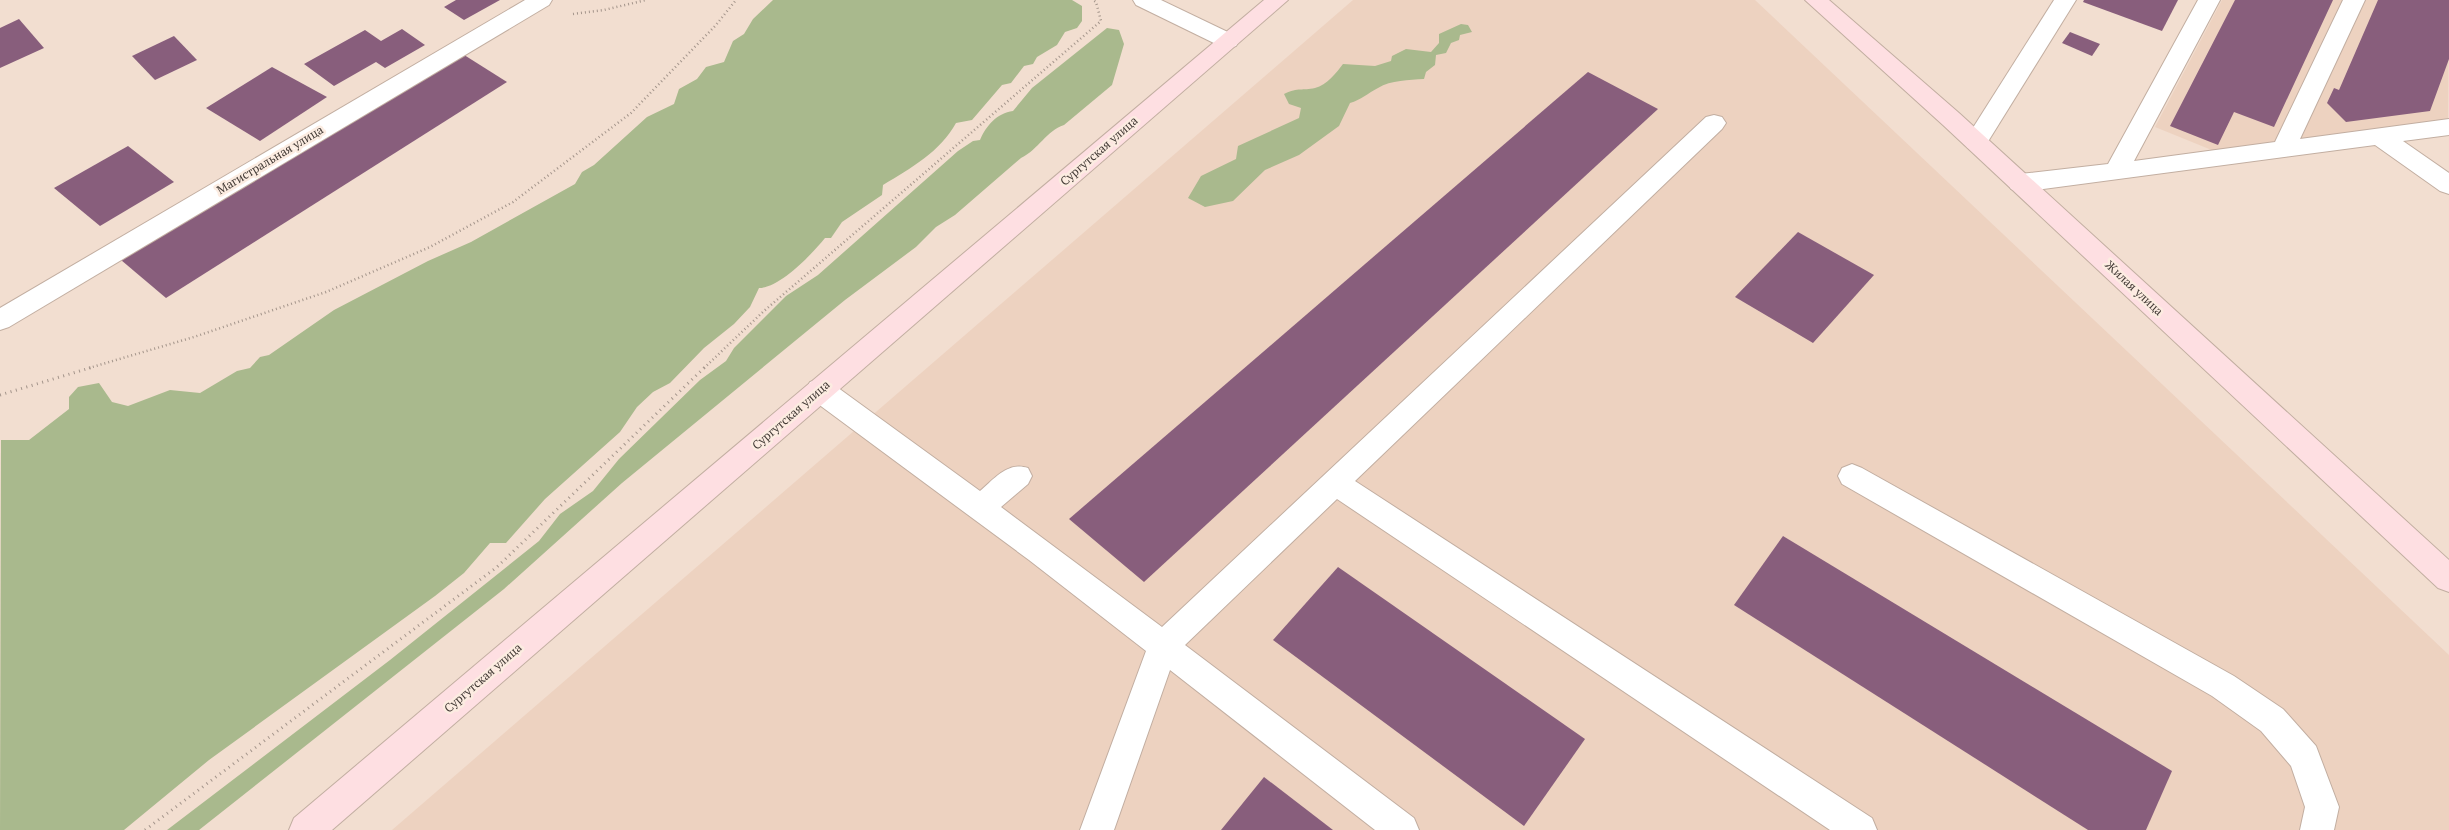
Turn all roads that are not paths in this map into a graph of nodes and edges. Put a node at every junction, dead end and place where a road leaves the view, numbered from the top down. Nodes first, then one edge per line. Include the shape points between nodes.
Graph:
1 (541, 0) edge
2 (1144, 0) edge
3 (1277, 0) edge
4 (1816, 0) edge
5 (2065, 0) edge
6 (2209, 0) edge
7 (2354, 0) edge
8 (1228, 41) junction
9 (1714, 123) dead end
10 (2449, 127) edge
11 (2379, 136) junction
12 (1976, 142) junction
13 (2284, 149) junction
14 (2116, 172) junction
15 (2020, 183) junction
16 (2449, 185) edge
17 (0, 320) edge
18 (820, 390) junction
19 (1018, 476) dead end
20 (1852, 476) dead end
21 (1335, 483) junction
22 (980, 508) junction
23 (2449, 579) edge
24 (1163, 646) junction
25 (306, 830) edge
26 (1097, 830) edge
27 (1402, 830) edge
28 (1860, 830) edge
29 (2316, 830) edge

1 - 17 street, Магистральная улица
2 - 8 street
3 - 8 main road, Сургутская улица
4 - 12 main road, Жилая улица
5 - 12 street
6 - 14 street
7 - 13 street
8 - 18 main road, Сургутская улица
9 - 21 street
10 - 11 street
11 - 13 street
11 - 16 street
12 - 15 main road, Жилая улица
13 - 14 street
14 - 15 street
15 - 23 main road, Жилая улица
18 - 22 street
18 - 25 main road, Сургутская улица
19 - 22 street
20 - 29 street via 2223,686 2272,720 2304,757 2322,807
21 - 24 street
21 - 28 street
22 - 24 street
24 - 26 street
24 - 27 street

